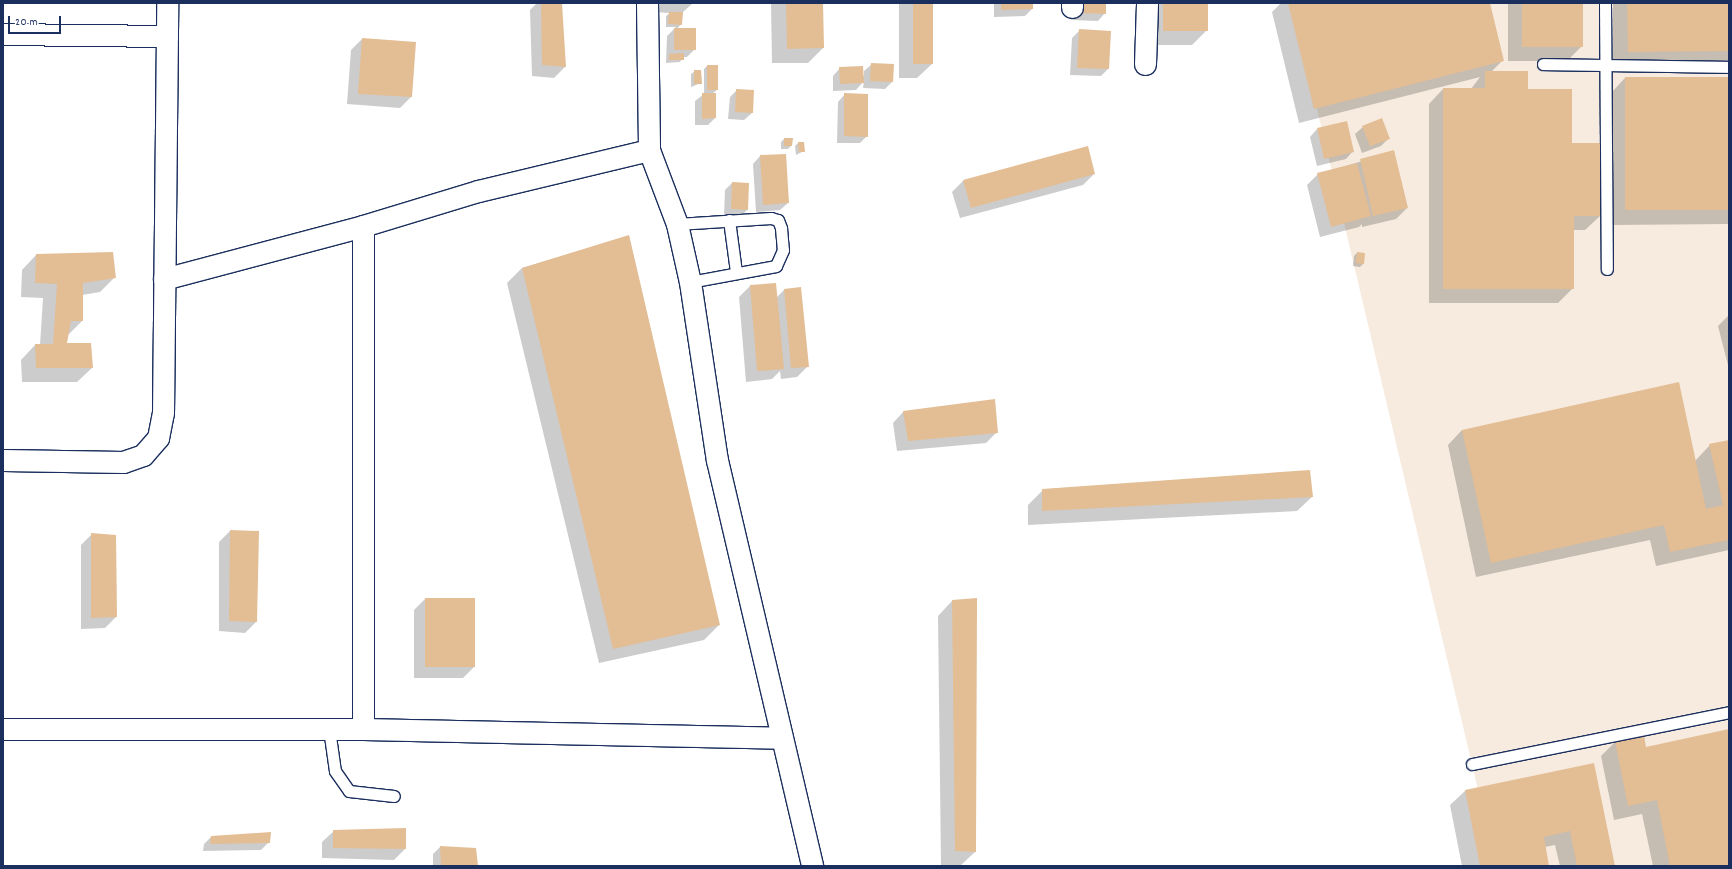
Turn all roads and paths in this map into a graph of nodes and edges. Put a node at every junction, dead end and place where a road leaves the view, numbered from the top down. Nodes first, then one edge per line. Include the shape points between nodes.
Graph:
1 (167, 3) edge
2 (646, 3) edge
3 (1147, 3) edge
4 (1605, 3) edge
5 (3, 34) edge
6 (166, 36) junction
7 (1145, 64) dead end
8 (1543, 64) dead end
9 (1607, 66) junction
10 (1729, 66) edge
11 (649, 150) junction
12 (729, 220) junction
13 (677, 224) junction
14 (363, 226) junction
15 (1607, 269) dead end
16 (736, 272) junction
17 (164, 279) junction
18 (690, 282) junction
19 (3, 460) edge
20 (1729, 712) edge
21 (3, 728) edge
22 (329, 729) junction
23 (363, 729) junction
24 (782, 738) junction
25 (1472, 764) dead end
26 (394, 796) dead end
27 (812, 866) edge

1 - 6 street
2 - 11 street
3 - 7 street
4 - 9 lane
5 - 6 street
6 - 17 street
8 - 9 lane
9 - 10 lane
9 - 15 lane
11 - 13 street
11 - 14 street via 478,191
12 - 13 lane
12 - 16 lane
12 - 16 lane via 771,218 778,220 781,228 783,250 776,266
13 - 18 street
14 - 17 street
14 - 23 street
16 - 18 lane
17 - 19 street via 163,413 158,438 143,455 122,462
18 - 24 street via 717,460
20 - 25 lane
21 - 22 street
22 - 23 street
22 - 26 lane via 335,771 350,791
23 - 24 street
24 - 27 street

